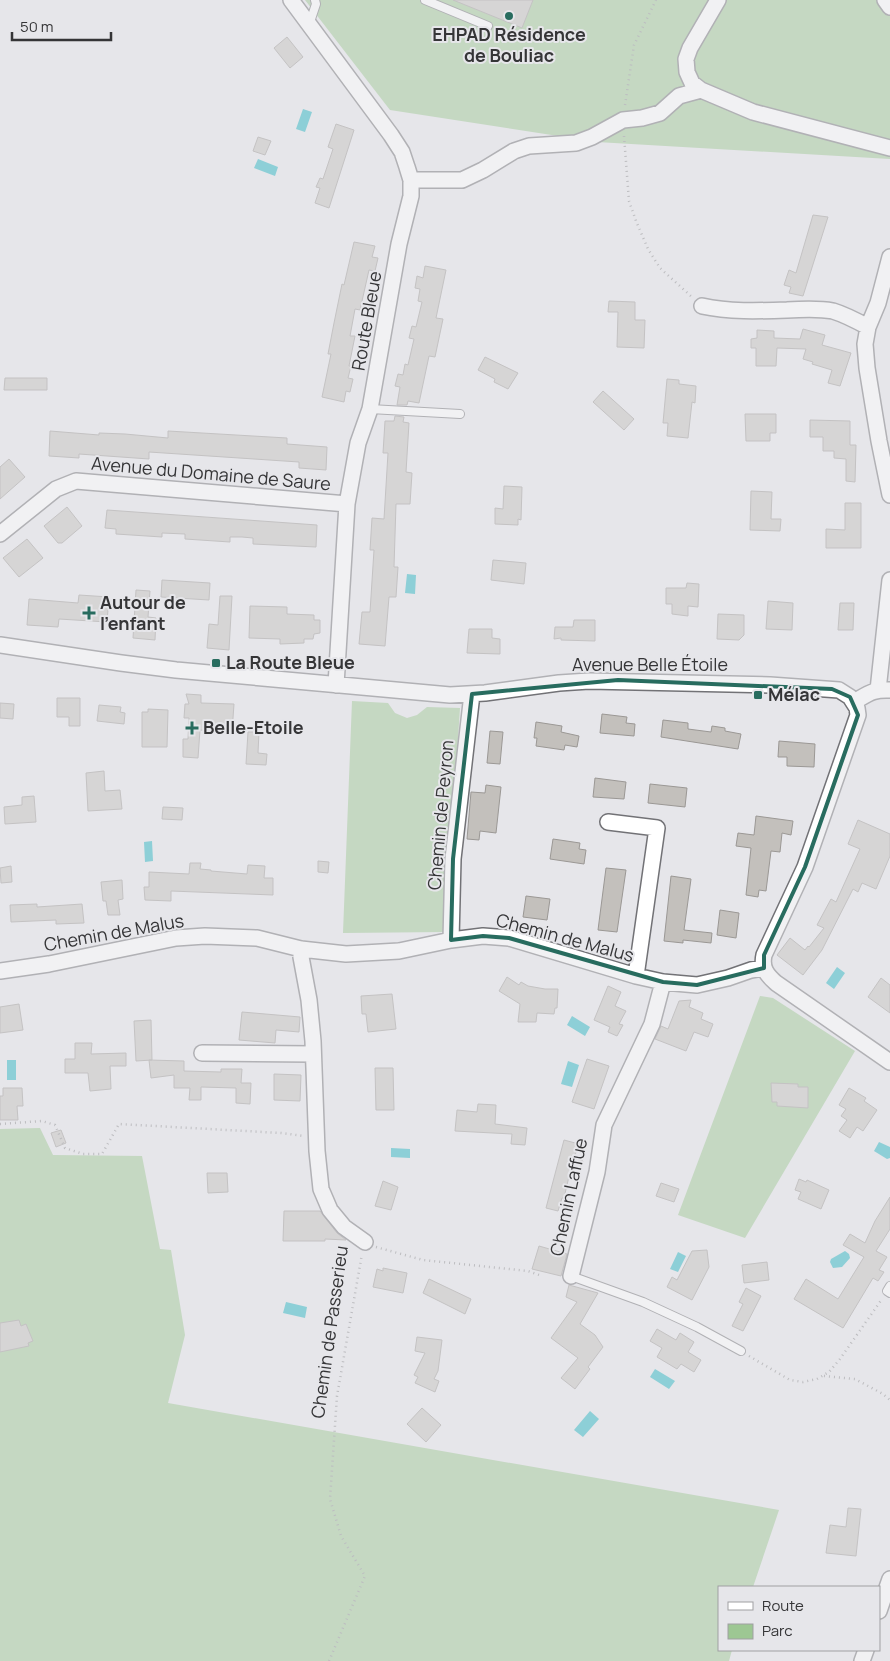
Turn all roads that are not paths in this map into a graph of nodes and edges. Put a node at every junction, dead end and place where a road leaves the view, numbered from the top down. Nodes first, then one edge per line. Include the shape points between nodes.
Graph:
1 (291, 0) edge
2 (315, 0) edge
3 (425, 0) edge
4 (718, 0) edge
5 (885, 0) edge
6 (890, 7) edge
7 (309, 25) junction
8 (488, 26) dead end
9 (701, 90) junction
10 (890, 148) edge
11 (411, 180) junction
12 (890, 257) edge
13 (702, 306) road end
14 (868, 327) junction
15 (370, 409) junction
16 (460, 414) dead end
17 (890, 496) edge
18 (347, 504) junction
19 (0, 534) edge
20 (890, 580) edge
21 (889, 616) edge
22 (0, 645) edge
23 (336, 684) junction
24 (884, 690) edge
25 (472, 694) junction
26 (854, 702) junction
27 (608, 822) dead end
28 (451, 940) junction
29 (301, 949) junction
30 (764, 968) junction
31 (0, 971) edge
32 (636, 976) junction
33 (663, 982) junction
34 (202, 1053) dead end
35 (313, 1054) junction
36 (888, 1057) edge
37 (364, 1242) road end
38 (571, 1276) joint
39 (741, 1351) road end
40 (890, 1579) edge
41 (880, 1608) edge

1 - 7 street, Route Bleue
2 - 7 lane
3 - 8 lane
4 - 9 street via 686,59 692,83
5 - 6 street
7 - 11 street, Route Bleue via 391,135 402,152
9 - 10 street via 753,112
9 - 11 street via 679,96 660,113 622,120 592,137 576,142 529,146 462,180
11 - 15 street, Route Bleue
12 - 14 street via 878,304
13 - 14 street via 745,310 819,309 833,311
14 - 17 street via 865,344 868,368
15 - 16 lane
15 - 18 street, Route Bleue via 358,443
18 - 19 street, Avenue du Domaine de Saure via 76,481 56,488
18 - 23 street, Route Bleue
20 - 21 street
21 - 24 street
22 - 23 street, Avenue Belle Étoile via 121,663
23 - 25 street, Avenue Belle Étoile via 450,695
24 - 26 street
25 - 26 street, Avenue Belle Étoile via 559,683 618,680 832,688 845,693
25 - 28 street, Chemin de Peyron via 453,859
26 - 30 street via 858,715 806,867 764,955
27 - 32 street via 657,828
28 - 29 street, Chemin de Malus via 399,951 346,954
28 - 32 street, Chemin de Malus via 483,936 509,938
29 - 31 street, Chemin de Malus via 257,938 176,938
29 - 35 street, Chemin de Passerieu
30 - 33 street, Chemin de Malus via 697,985
30 - 36 street via 776,983
32 - 33 street, Chemin de Malus
33 - 38 street, Chemin Laffue via 652,1024 604,1125 597,1172
34 - 35 street
35 - 37 street, Chemin de Passerieu via 321,1189 330,1210 344,1227
38 - 39 lane, Chemin Laffue via 643,1302
40 - 41 street

